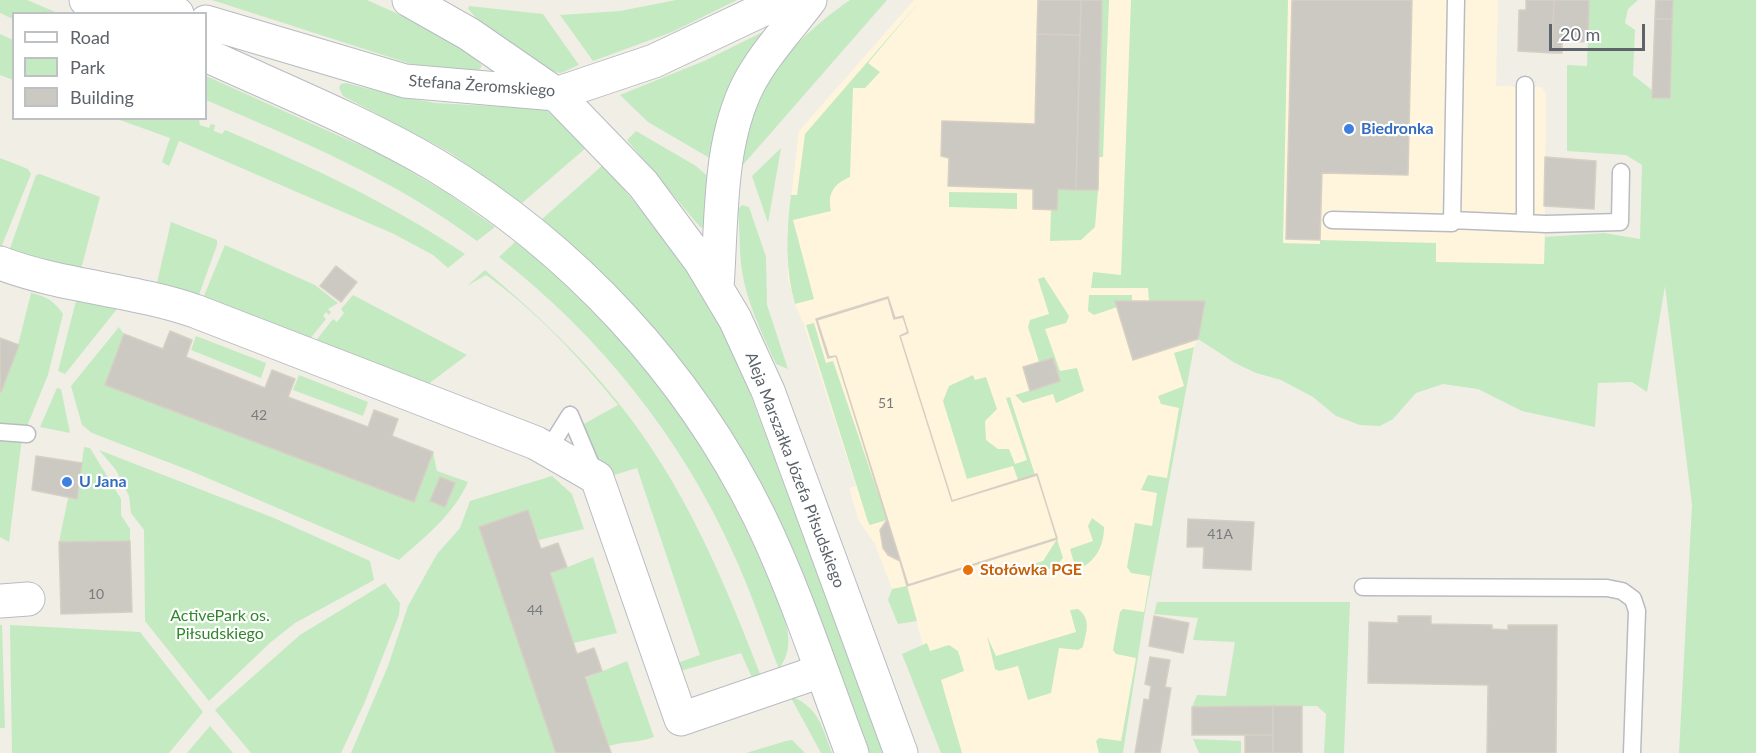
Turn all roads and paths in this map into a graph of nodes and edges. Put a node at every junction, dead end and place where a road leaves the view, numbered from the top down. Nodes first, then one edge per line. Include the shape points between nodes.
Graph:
1 (86, 0) edge
2 (132, 0) edge
3 (409, 0) edge
4 (783, 0) edge
5 (810, 0) edge
6 (1456, 0) edge
7 (111, 12) edge
8 (171, 12) edge
9 (207, 22) edge
10 (207, 55) edge
11 (1525, 85) dead end
12 (556, 94) junction
13 (1621, 172) dead end
14 (1332, 220) dead end
15 (1451, 220) junction
16 (1525, 222) junction
17 (0, 263) edge
18 (717, 287) junction
19 (0, 432) edge
20 (27, 434) dead end
21 (1363, 587) dead end
22 (821, 671) junction
23 (852, 753) edge
24 (901, 753) edge
25 (1632, 753) edge

1 - 7 street
2 - 8 street
3 - 12 street, Aleja Marszałka Józefa Piłsudskiego via 469,34
4 - 12 street, Stefana Żeromskiego via 654,61
5 - 18 street via 760,67 739,108 726,172
6 - 15 lane
9 - 12 street, Stefana Żeromskiego via 405,81
10 - 22 street via 356,123 443,171 518,223 612,308 680,387 742,484 771,543
11 - 16 lane
12 - 18 street, Aleja Marszałka Józefa Piłsudskiego via 643,184 673,220
13 - 16 lane via 1620,222
14 - 15 lane via 1452,223
15 - 16 lane
17 - 22 street via 175,304 548,450 597,478 681,719
18 - 24 street, Aleja Marszałka Józefa Piłsudskiego via 768,391
19 - 20 lane
21 - 25 lane via 1579,587 1622,591 1633,599 1636,612
22 - 23 street

